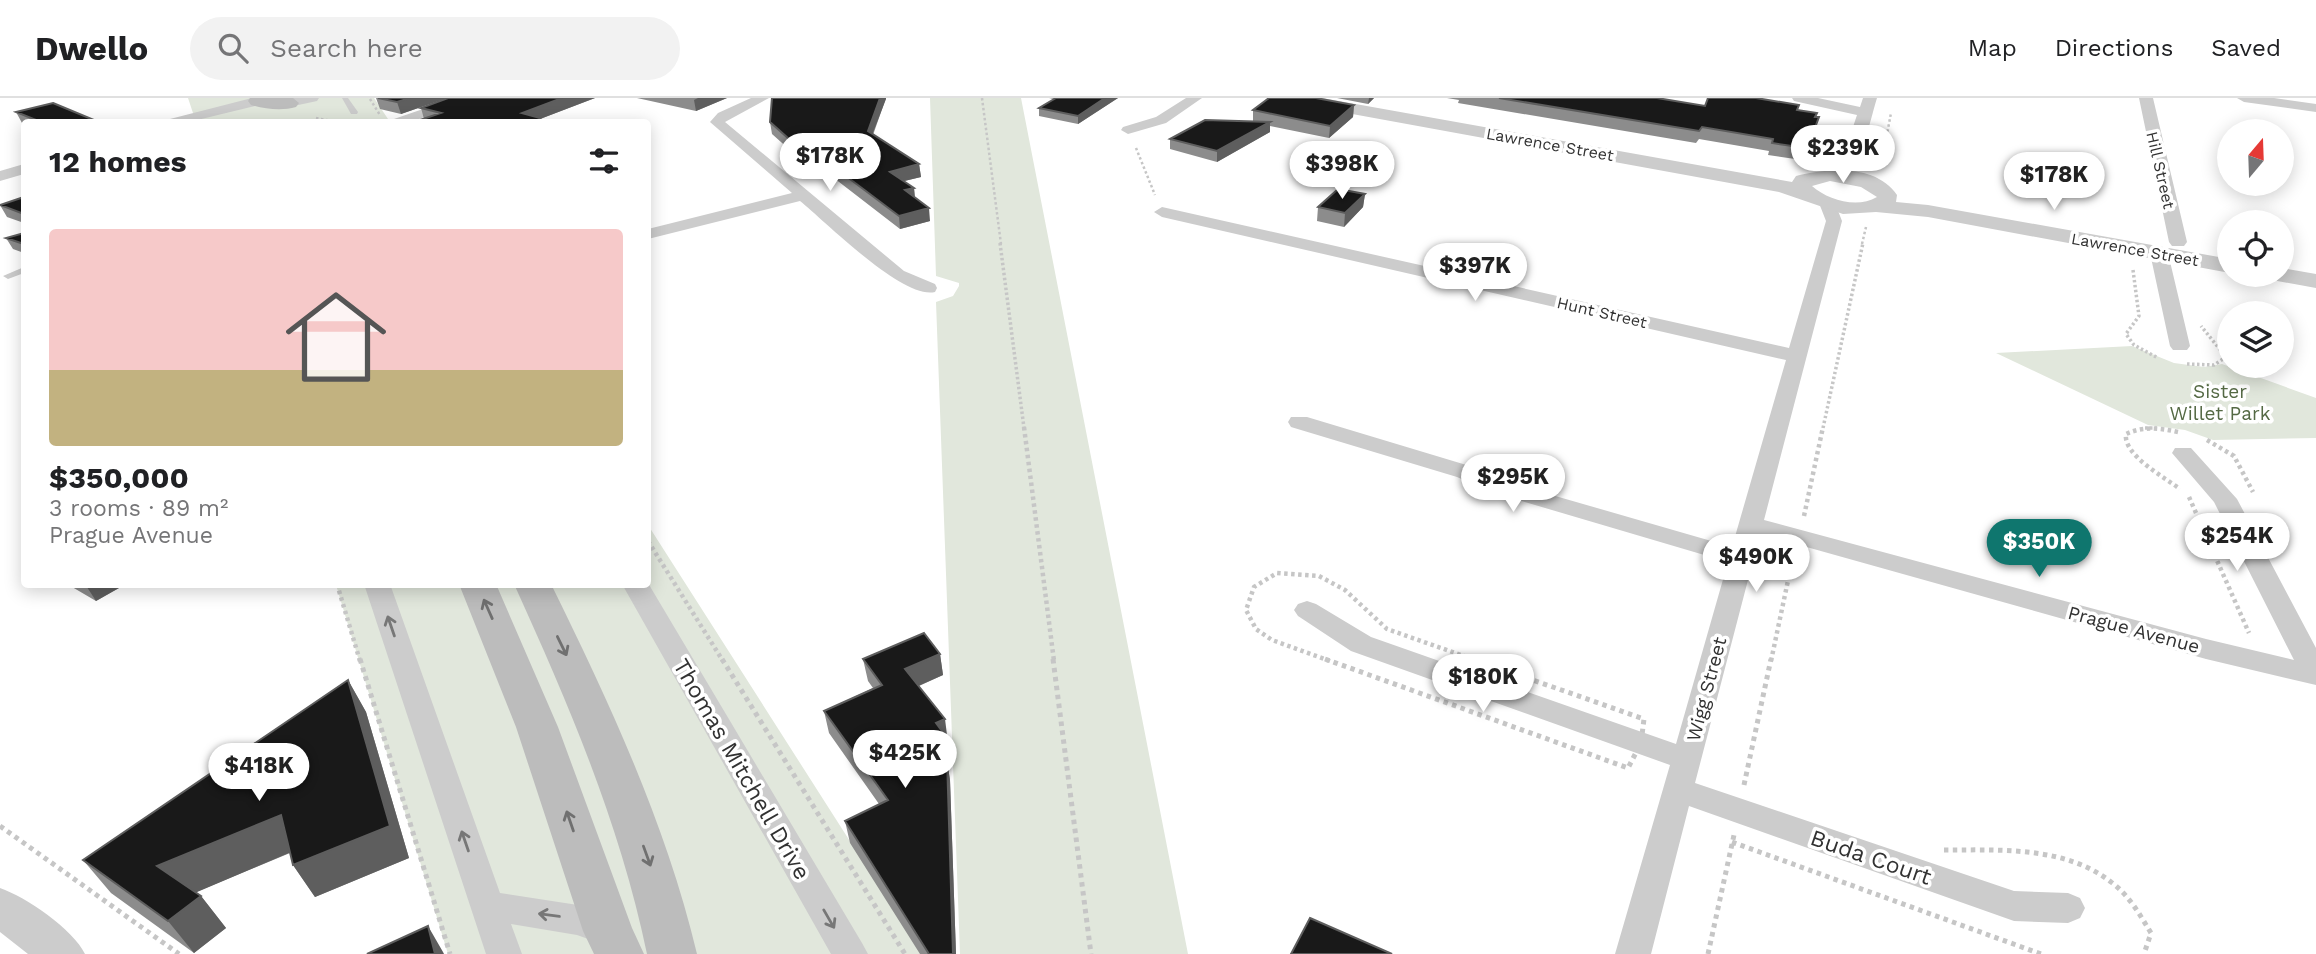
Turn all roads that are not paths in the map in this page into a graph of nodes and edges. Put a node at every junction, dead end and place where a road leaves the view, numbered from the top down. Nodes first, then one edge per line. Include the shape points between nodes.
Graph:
1 (205, 98) edge
2 (312, 98) edge
3 (345, 98) edge
4 (468, 98) edge
5 (762, 98) edge
6 (1195, 98) edge
7 (1292, 98) edge
8 (1354, 98) edge
9 (1799, 98) edge
10 (2146, 98) edge
11 (2244, 98) edge
12 (288, 101) edge
13 (1867, 105) edge
14 (261, 107) edge
15 (2316, 108) edge
16 (219, 112) junction
17 (354, 112) dead end
18 (189, 119) edge
19 (194, 119) edge
20 (297, 119) edge
21 (408, 119) edge
22 (1492, 128) junction
23 (1131, 136) road end
24 (1850, 159) junction
25 (21, 170) edge
26 (0, 176) edge
27 (1815, 182) junction
28 (804, 195) junction
29 (1871, 196) junction
30 (1162, 212) road end
31 (1831, 212) junction
32 (651, 233) edge
33 (2169, 248) junction
34 (2217, 250) edge
35 (2217, 262) edge
36 (2294, 262) edge
37 (2316, 266) edge
38 (21, 271) edge
39 (8, 276) dead end
40 (2294, 277) edge
41 (2316, 281) edge
42 (928, 288) dead end
43 (2180, 346) dead end
44 (1797, 356) junction
45 (1299, 422) dead end
46 (2183, 453) dead end
47 (1751, 524) junction
48 (1742, 558) junction
49 (378, 588) edge
50 (479, 588) edge
51 (534, 588) edge
52 (637, 588) edge
53 (1307, 610) dead end
54 (2316, 675) edge
55 (1682, 774) junction
56 (487, 906) junction
57 (0, 907) edge
58 (2068, 908) dead end
59 (614, 942) edge
60 (62, 954) edge
61 (503, 954) edge
62 (672, 954) edge
63 (850, 954) edge
64 (1633, 954) edge

1 - 16 street
2 - 12 street
3 - 17 lane
4 - 21 street
5 - 28 street via 717,122
6 - 23 street
7 - 22 street, Lawrence Street
8 - 22 street, Lawrence Street
9 - 13 street
10 - 33 street, Hill Street
11 - 15 street
12 - 14 main road
12 - 20 main road
13 - 24 street
14 - 16 street
16 - 18 street
16 - 19 street
22 - 27 street, Lawrence Street via 1782,186
24 - 27 street
24 - 29 street
25 - 26 street
27 - 29 street
27 - 31 street
28 - 32 street
28 - 42 street via 898,275
29 - 31 street
29 - 33 street, Lawrence Street via 1928,211
30 - 44 street, Hunt Street
31 - 44 street, Wigg Street
33 - 34 street, Lawrence Street
33 - 35 street, Lawrence Street
33 - 43 street, Hill Street
36 - 37 street
38 - 39 lane
40 - 41 street
44 - 47 street, Wigg Street
45 - 48 street
46 - 54 street via 2225,499
47 - 48 street, Wigg Street
47 - 54 street, Prague Avenue via 1803,548
48 - 55 street, Wigg Street
56 -> 49 street
59 -> 50 main road via 537,727
51 -> 62 main road via 581,685 648,856
52 -> 63 street, Thomas Mitchell Drive
53 - 55 street, Buda Court via 1361,645
55 - 58 street, Buda Court via 1743,806 2014,906
55 - 64 street, Wigg Street
59 -> 56 street via 578,920
56 - 61 street
57 - 60 street

